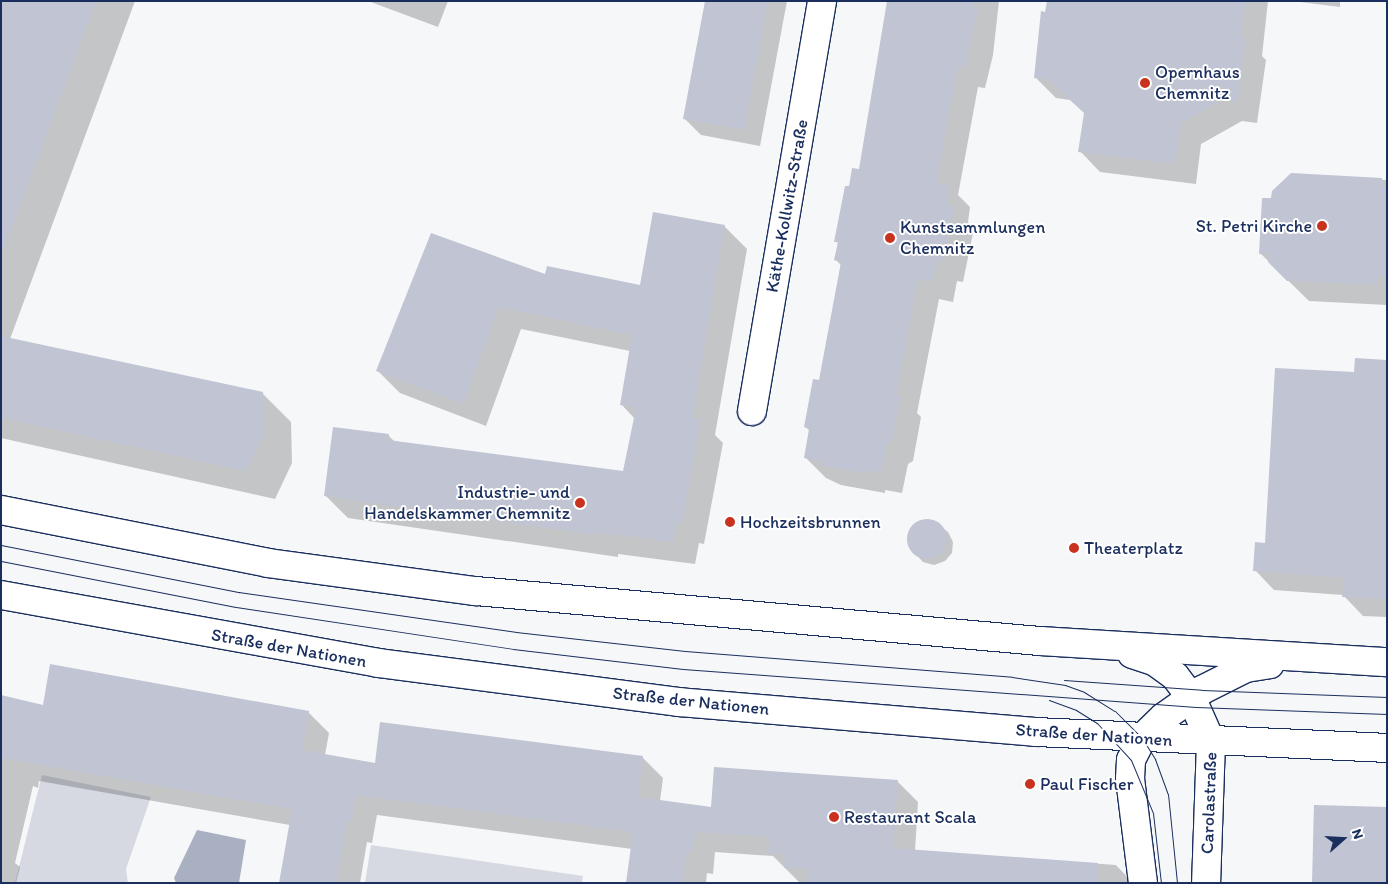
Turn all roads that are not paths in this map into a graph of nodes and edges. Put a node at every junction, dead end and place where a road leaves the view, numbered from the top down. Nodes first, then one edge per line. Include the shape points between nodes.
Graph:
1 (822, 1) edge
2 (752, 411) dead end
3 (1, 510) edge
4 (1, 595) edge
5 (1107, 646) junction
6 (1296, 659) junction
7 (1387, 662) edge
8 (1190, 697) junction
9 (1142, 738) junction
10 (1211, 742) junction
11 (1387, 748) edge
12 (1143, 883) edge
13 (1206, 883) edge

1 - 2 main road, Käthe-Kollwitz-Straße
3 - 5 main road via 268,563 476,591 728,616
4 - 9 main road, Straße der Nationen via 378,663 670,701 884,721
5 - 6 main road
5 - 8 main road, Carolastraße via 1154,660 1175,676
6 - 7 main road
6 - 8 main road via 1246,668
8 - 9 main road
8 - 10 main road, Carolastraße
9 - 10 main road, Straße der Nationen
9 - 12 main road via 1132,760 1130,779
10 - 11 main road, Straße der Nationen
10 - 13 main road, Carolastraße

